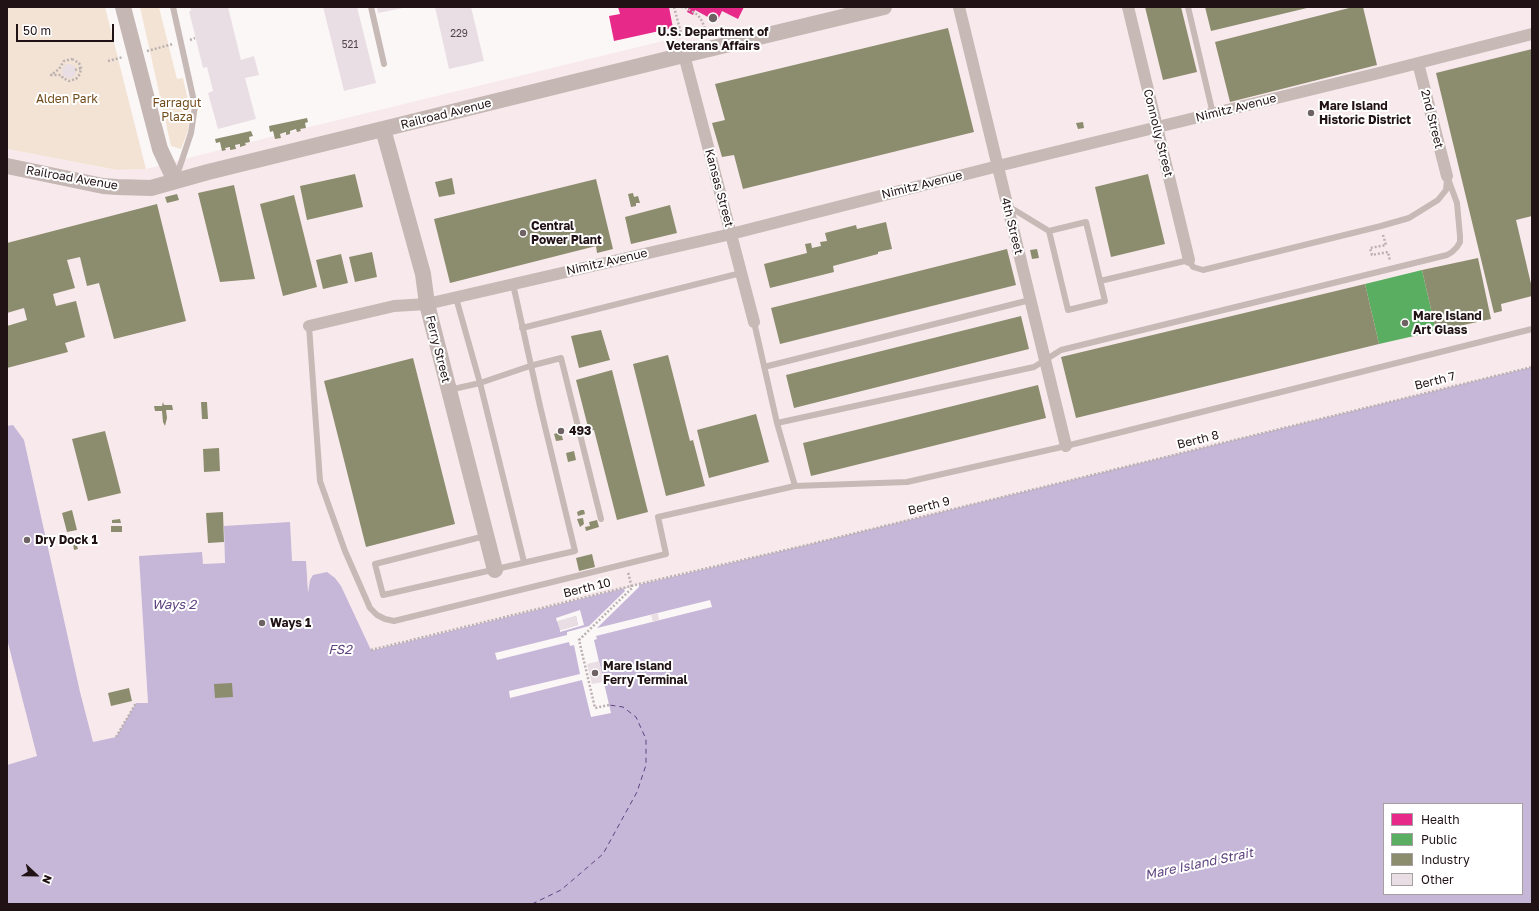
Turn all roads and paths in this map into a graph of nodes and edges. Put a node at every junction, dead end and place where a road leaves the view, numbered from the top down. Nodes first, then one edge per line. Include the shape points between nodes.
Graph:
1 (123, 7) edge
2 (173, 7) edge
3 (371, 7) edge
4 (674, 7) edge
5 (678, 7) edge
6 (681, 7) edge
7 (884, 7) edge
8 (959, 7) edge
9 (1128, 7) edge
10 (1188, 7) edge
11 (706, 31) dead end
12 (1532, 34) edge
13 (682, 37) dead end
14 (169, 45) dead end
15 (147, 51) dead end
16 (684, 55) junction
17 (122, 57) dead end
18 (108, 61) dead end
19 (1418, 63) junction
20 (384, 64) dead end
21 (81, 68) junction
22 (75, 70) dead end
23 (1213, 114) junction
24 (1157, 127) junction
25 (383, 129) junction
26 (7, 166) edge
27 (998, 166) junction
28 (1447, 176) junction
29 (175, 181) junction
30 (1007, 205) junction
31 (1381, 226) junction
32 (1049, 231) junction
33 (731, 234) junction
34 (1386, 245) junction
35 (1388, 252) junction
36 (1189, 260) junction
37 (1392, 268) junction
38 (741, 273) junction
39 (1100, 281) junction
40 (513, 284) junction
41 (456, 298) junction
42 (1030, 300) junction
43 (427, 304) junction
44 (754, 322) joint
45 (309, 326) joint
46 (522, 328) junction
47 (1532, 329) edge
48 (1046, 359) junction
49 (530, 366) junction
50 (764, 367) junction
51 (1532, 367) edge
52 (480, 384) junction
53 (449, 390) junction
54 (1343, 413) joint
55 (777, 423) junction
56 (1066, 446) junction
57 (1056, 484) joint
58 (795, 486) junction
59 (601, 519) dead end
60 (486, 535) junction
61 (807, 545) joint
62 (524, 562) junction
63 (495, 570) junction
64 (631, 582) dead end
65 (632, 586) junction
66 (372, 650) dead end
67 (136, 703) dead end
68 (609, 705) dead end
69 (116, 737) dead end

1 - 29 street via 160,149
2 - 29 lane via 196,106 191,133
3 - 20 lane
4 - 5 path
4 - 13 path
6 - 11 path via 698,15
7 - 16 street, Railroad Avenue
8 - 27 street, 4th Street
9 - 24 street, Connolly Street
10 - 23 lane
12 - 19 street, Nimitz Avenue
14 - 15 path
16 - 25 street, Railroad Avenue
16 - 33 street, Kansas Street
17 - 18 path
19 - 23 street, Nimitz Avenue
19 - 28 street, 2nd Street
21 - 21 path via 78,77 72,81 61,75 51,75 69,59 77,61
21 - 22 path
23 - 24 street, Nimitz Avenue
24 - 27 street, Nimitz Avenue
24 - 36 street, Connolly Street
25 - 29 street, Railroad Avenue
25 - 43 street, Ferry Street via 423,274
26 - 29 street, Railroad Avenue via 117,187 151,188
27 - 30 street, 4th Street
27 - 33 street, Nimitz Avenue
28 - 31 lane via 1448,185 1438,200 1409,218
28 - 37 lane via 1457,203 1460,242 1452,252
30 - 32 lane
30 - 42 street, 4th Street
31 - 34 path
31 - 36 lane via 1203,270 1193,266
32 - 39 lane via 1086,222
32 - 39 lane via 1068,310 1105,301
33 - 38 street, Kansas Street
33 - 40 street, Nimitz Avenue
34 - 35 path
34 - 35 path via 1370,248 1372,255
35 - 37 path
36 - 39 lane
37 - 48 lane via 1061,350
38 - 44 street, Kansas Street
38 - 46 lane
40 - 41 street, Nimitz Avenue
40 - 46 lane
41 - 43 street, Nimitz Avenue
41 - 52 lane
42 - 48 street, 4th Street
42 - 50 lane
43 - 45 street, Nimitz Avenue via 394,306
43 - 53 street, Ferry Street
44 - 50 lane
45 - 58 lane via 320,481 365,599 377,615 385,619 394,621 666,554 658,517
46 - 49 lane
47 - 56 lane
48 - 55 lane via 1034,367
48 - 56 street, 4th Street
49 - 52 lane
49 - 59 lane via 561,358
49 - 62 lane via 575,552
50 - 55 lane
51 - 54 path, Berth 7
52 - 53 lane
52 - 62 lane
53 - 60 street, Ferry Street
54 - 57 path, Berth 8
55 - 58 lane
56 - 58 lane via 907,482
57 - 61 path, Berth 9
60 - 63 street, Ferry Street
60 - 63 lane via 375,564 383,595
61 - 65 path, Berth 10
62 - 63 lane
64 - 65 path
65 - 66 path, Berth 10
65 - 68 path via 579,640 595,708
67 - 69 path

